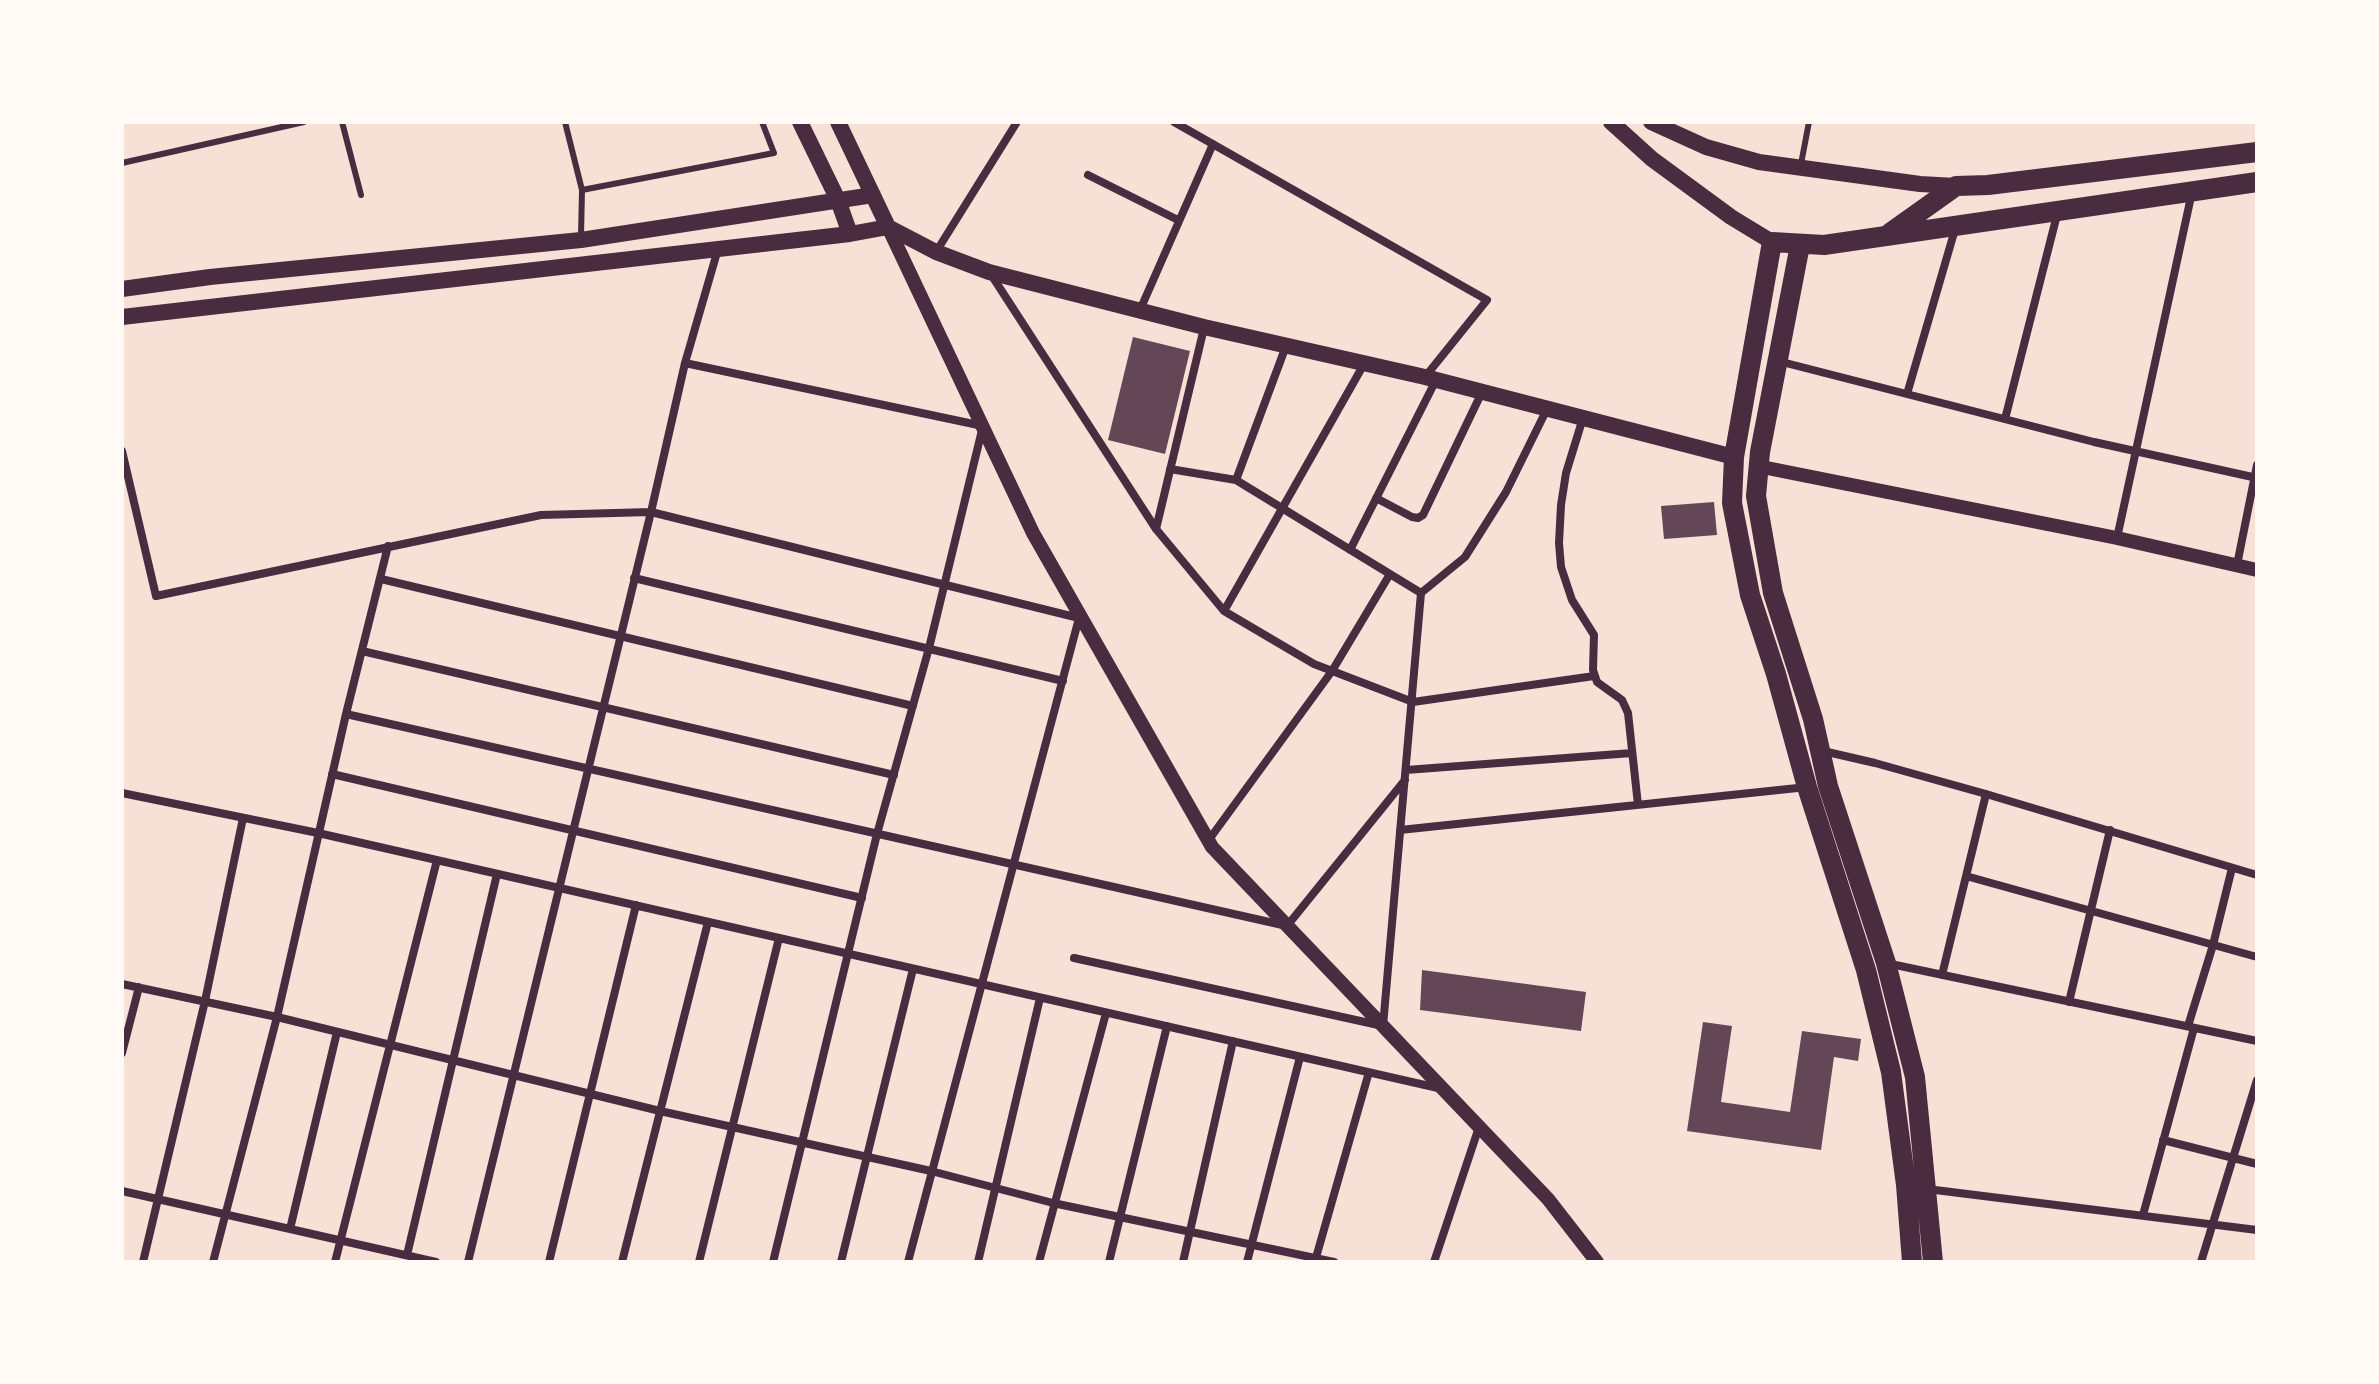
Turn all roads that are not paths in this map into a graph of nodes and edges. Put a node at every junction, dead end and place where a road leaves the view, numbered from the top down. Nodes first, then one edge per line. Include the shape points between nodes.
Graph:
1 (304, 122) edge
2 (342, 122) edge
3 (565, 122) edge
4 (762, 122) edge
5 (800, 122) edge
6 (1017, 122) edge
7 (1174, 122) edge
8 (1611, 122) edge
9 (1651, 122) edge
10 (1809, 122) edge
11 (845, 126) edge
12 (1213, 144) junction
13 (2257, 152) edge
14 (122, 163) edge
15 (1800, 168) junction
16 (1088, 175) dead end
17 (2257, 182) edge
18 (1956, 186) junction
19 (582, 190) junction
20 (2192, 192) junction
21 (361, 195) dead end
22 (873, 195) junction
23 (838, 200) junction
24 (2058, 211) junction
25 (1178, 220) junction
26 (1956, 226) junction
27 (888, 227) junction
28 (850, 234) junction
29 (1887, 236) junction
30 (581, 240) junction
31 (1772, 242) junction
32 (1800, 245) junction
33 (718, 248) junction
34 (936, 252) junction
35 (989, 272) junction
36 (122, 289) edge
37 (1140, 310) junction
38 (122, 317) edge
39 (1204, 327) junction
40 (1286, 346) junction
41 (1778, 361) junction
42 (685, 363) junction
43 (1365, 363) junction
44 (1431, 378) junction
45 (1482, 392) junction
46 (1907, 394) junction
47 (1547, 409) junction
48 (1583, 418) junction
49 (2005, 419) junction
50 (983, 426) junction
51 (122, 451) edge
52 (2136, 452) junction
53 (1734, 457) junction
54 (2257, 465) edge
55 (1757, 466) junction
56 (1170, 469) junction
57 (2256, 478) edge
58 (1236, 480) junction
59 (1376, 498) junction
60 (134, 500) junction
61 (122, 503) edge
62 (1282, 508) junction
63 (651, 512) junction
64 (1156, 529) junction
65 (2117, 538) junction
66 (388, 546) junction
67 (1350, 550) junction
68 (2237, 565) junction
69 (2257, 570) edge
70 (1390, 574) junction
71 (634, 578) junction
72 (381, 579) junction
73 (944, 585) junction
74 (1421, 593) junction
75 (1224, 611) junction
76 (1079, 618) junction
77 (620, 636) junction
78 (929, 648) junction
79 (362, 651) junction
80 (1332, 671) junction
81 (1594, 676) junction
82 (1063, 681) junction
83 (1413, 702) junction
84 (913, 706) junction
85 (603, 707) junction
86 (346, 714) junction
87 (1820, 751) junction
88 (1632, 753) junction
89 (588, 769) junction
90 (1406, 770) junction
91 (332, 774) junction
92 (894, 775) junction
93 (1405, 780) junction
94 (1828, 786) junction
95 (1807, 787) junction
96 (122, 793) edge
97 (1986, 794) junction
98 (1638, 805) junction
99 (243, 818) junction
100 (1400, 830) junction
101 (2110, 830) junction
102 (573, 832) junction
103 (318, 833) junction
104 (877, 834) junction
105 (1208, 841) junction
106 (437, 860) junction
107 (1014, 864) junction
108 (2232, 868) junction
109 (497, 874) junction
110 (2257, 875) edge
111 (1966, 876) junction
112 (559, 888) junction
113 (862, 898) junction
114 (636, 905) junction
115 (2090, 911) junction
116 (708, 922) junction
117 (1287, 926) junction
118 (779, 938) junction
119 (2213, 945) junction
120 (848, 954) junction
121 (2257, 957) edge
122 (1074, 958) dead end
123 (1886, 963) junction
124 (913, 969) junction
125 (1942, 975) junction
126 (122, 984) edge
127 (981, 984) junction
128 (139, 987) junction
129 (1040, 998) junction
130 (205, 1001) junction
131 (2069, 1002) junction
132 (1106, 1013) junction
133 (277, 1017) junction
134 (1167, 1026) junction
135 (1383, 1026) junction
136 (2191, 1027) junction
137 (337, 1032) junction
138 (1233, 1041) junction
139 (2257, 1041) edge
140 (388, 1045) junction
141 (122, 1053) edge
142 (1300, 1057) junction
143 (451, 1060) junction
144 (1369, 1072) junction
145 (515, 1076) junction
146 (2257, 1080) edge
147 (1443, 1089) junction
148 (589, 1094) junction
149 (660, 1111) junction
150 (732, 1127) junction
151 (1479, 1127) junction
152 (2163, 1140) junction
153 (802, 1143) junction
154 (868, 1157) junction
155 (2233, 1158) junction
156 (2257, 1164) edge
157 (931, 1171) junction
158 (996, 1188) junction
159 (1926, 1189) junction
160 (122, 1191) edge
161 (157, 1199) junction
162 (1053, 1203) junction
163 (225, 1214) junction
164 (2143, 1215) junction
165 (1121, 1217) junction
166 (2212, 1225) junction
167 (290, 1229) junction
168 (2257, 1230) edge
169 (1191, 1231) junction
170 (340, 1240) junction
171 (1252, 1244) junction
172 (407, 1255) junction
173 (1315, 1260) edge
174 (143, 1262) edge
175 (213, 1262) edge
176 (335, 1262) edge
177 (436, 1262) edge
178 (468, 1262) edge
179 (549, 1262) edge
180 (622, 1262) edge
181 (699, 1262) edge
182 (773, 1262) edge
183 (841, 1262) edge
184 (908, 1262) edge
185 (978, 1262) edge
186 (1039, 1262) edge
187 (1109, 1262) edge
188 (1183, 1262) edge
189 (1247, 1262) edge
190 (1334, 1262) edge
191 (1434, 1262) edge
192 (1597, 1262) edge
193 (1912, 1262) edge
194 (1933, 1262) edge
195 (2201, 1262) edge

1 - 14 lane
2 - 21 lane
3 - 19 lane
4 - 19 lane via 774,153
5 - 23 main road
6 - 34 street
7 - 12 street
8 - 31 main road via 1663,168
9 - 15 main road via 1706,147
10 - 15 lane
11 - 22 main road
12 - 25 street
12 - 44 street via 1487,300
13 - 18 main road
15 - 18 main road
16 - 25 street
17 - 20 main road
18 - 29 main road
19 - 30 lane
20 - 24 main road
20 - 52 street
22 - 23 main road
22 - 27 main road
23 - 28 main road
23 - 30 main road
24 - 26 main road
24 - 49 street
25 - 37 street
26 - 29 main road
26 - 46 street
27 - 28 main road
27 - 34 main road
27 - 50 street
28 - 33 main road
29 - 32 main road
30 - 36 main road
31 - 32 main road
31 - 53 main road
32 - 41 main road
33 - 38 main road
33 - 42 street
34 - 35 main road
35 - 37 main road
35 - 64 street
37 - 39 main road
39 - 40 main road
39 - 56 street
40 - 43 main road
40 - 58 street
41 - 46 street
41 - 55 main road
42 - 50 street
42 - 63 street
43 - 44 main road
43 - 62 street
44 - 45 main road
44 - 59 street
45 - 47 main road
45 - 59 street via 1423,515 1412,517
46 - 49 street
47 - 48 main road
47 - 74 street via 1506,492 1465,557
48 - 53 main road
48 - 81 street via 1566,473 1559,543 1572,600 1594,635
49 - 52 street
50 - 73 street
50 - 76 street
51 - 60 street
52 - 57 street
52 - 65 street
53 - 95 main road via 1732,503 1750,595
54 - 57 street
55 - 65 street
55 - 87 main road via 1756,496 1773,593
56 - 58 street
56 - 64 street
57 - 68 street
58 - 62 street
59 - 67 street
60 - 61 street
60 - 66 street via 156,596
62 - 67 street
62 - 75 street
63 - 66 street via 541,515
63 - 71 street
63 - 73 street
64 - 75 street
65 - 68 street
66 - 72 street
67 - 70 street
68 - 69 street
70 - 74 street
70 - 80 street
71 - 77 street
71 - 78 street
72 - 77 street
72 - 79 street
73 - 76 street
73 - 78 street
74 - 83 street
75 - 80 street
76 - 82 street
76 - 105 street
77 - 84 street
77 - 85 street
78 - 82 street
78 - 84 street
79 - 85 street
79 - 86 street
80 - 83 street
80 - 105 street
81 - 83 street
81 - 88 street via 1622,700
82 - 107 street
83 - 90 street
84 - 92 street
85 - 89 street
85 - 92 street
86 - 89 street
86 - 91 street
87 - 94 main road
87 - 97 street
88 - 90 street
88 - 98 street
89 - 102 street
89 - 104 street
90 - 93 street
91 - 102 street
91 - 103 street
92 - 104 street
93 - 100 street
93 - 117 street
94 - 95 street
94 - 123 main road
95 - 98 street
95 - 193 main road via 1866,970 1891,1072
96 - 99 street
97 - 101 street
97 - 111 street
98 - 100 street
99 - 103 street
99 - 130 street
100 - 135 street
101 - 108 street
101 - 115 street
102 - 112 street
102 - 113 street
103 - 106 street
103 - 133 street
104 - 107 street
104 - 113 street
105 - 117 street
106 - 109 street
106 - 140 street
107 - 117 street
107 - 127 street
108 - 110 street
108 - 119 street
109 - 112 street
109 - 143 street
111 - 115 street
111 - 125 street
112 - 114 street
112 - 145 street
113 - 120 street
114 - 116 street
114 - 148 street
115 - 119 street
115 - 131 street
116 - 118 street
116 - 149 street
117 - 135 street
118 - 120 street
118 - 150 street
119 - 121 street
119 - 136 street
120 - 124 street
120 - 153 street
122 - 135 street
123 - 125 street
123 - 159 main road via 1915,1077
124 - 127 street
124 - 154 street
125 - 131 street
126 - 128 street
127 - 129 street
127 - 157 street
128 - 130 street
128 - 141 street
129 - 132 street
129 - 158 street
130 - 133 street
130 - 161 street
131 - 136 street
132 - 134 street
132 - 162 street
133 - 137 street
133 - 163 street
134 - 138 street
134 - 165 street
135 - 147 street
136 - 139 street
136 - 152 street
137 - 140 street
137 - 167 street
138 - 142 street
138 - 169 street
140 - 143 street
140 - 170 street
142 - 144 street
142 - 171 street
143 - 145 street
143 - 172 street
144 - 147 street
144 - 173 street
145 - 148 street
145 - 178 street
146 - 155 street
147 - 151 street
148 - 149 street
148 - 179 street
149 - 150 street
149 - 180 street
150 - 153 street
150 - 181 street
151 - 191 street
151 - 192 street via 1548,1199
152 - 155 street
152 - 164 street
153 - 154 street
153 - 182 street
154 - 157 street
154 - 183 street
155 - 156 street
155 - 166 street
157 - 158 street
157 - 184 street
158 - 162 street
158 - 185 street
159 - 164 street
159 - 194 main road
160 - 161 street
161 - 163 street
161 - 174 street
162 - 165 street
162 - 186 street
163 - 167 street
163 - 175 street
164 - 166 street
165 - 169 street
165 - 187 street
166 - 168 street
166 - 195 street
167 - 170 street
169 - 171 street
169 - 188 street
170 - 172 street
170 - 176 street
171 - 173 street
171 - 189 street
172 - 177 street
173 - 190 street

